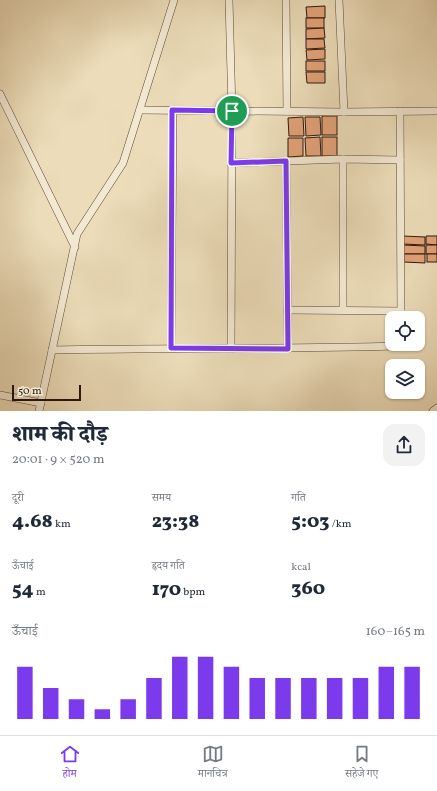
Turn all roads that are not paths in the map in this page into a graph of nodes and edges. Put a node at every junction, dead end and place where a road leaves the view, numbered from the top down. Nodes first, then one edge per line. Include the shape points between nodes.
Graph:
1 (174, 0) edge
2 (229, 0) edge
3 (286, 0) edge
4 (339, 0) edge
5 (0, 94) edge
6 (140, 110) junction
7 (172, 110) junction
8 (232, 111) junction
9 (287, 111) junction
10 (400, 111) junction
11 (437, 111) edge
12 (344, 112) junction
13 (343, 159) junction
14 (400, 160) junction
15 (286, 161) junction
16 (231, 163) junction
17 (75, 247) junction
18 (287, 310) junction
19 (342, 310) junction
20 (401, 311) edge
21 (385, 313) edge
22 (385, 346) edge
23 (171, 348) junction
24 (231, 349) junction
25 (288, 349) junction
26 (52, 350) junction
27 (0, 394) edge
28 (41, 403) junction
29 (437, 408) edge
30 (39, 411) edge
31 (433, 411) edge

1 - 6 street
2 - 8 street
3 - 9 street
4 - 12 street
5 - 17 street
6 - 7 street
6 - 17 street via 123,163 77,234
7 - 8 street
7 - 23 street
8 - 9 street
8 - 16 street
9 - 12 street
10 - 11 street
10 - 12 street
10 - 14 street
13 - 14 street
13 - 15 street
13 - 19 street
14 - 20 street
15 - 16 street
15 - 18 street
16 - 24 street
17 - 26 street
18 - 19 street
18 - 25 street
19 - 21 street
22 - 25 street
23 - 24 street
23 - 26 street
24 - 25 street
26 - 28 street
27 - 28 street
28 - 30 street
29 - 31 street

